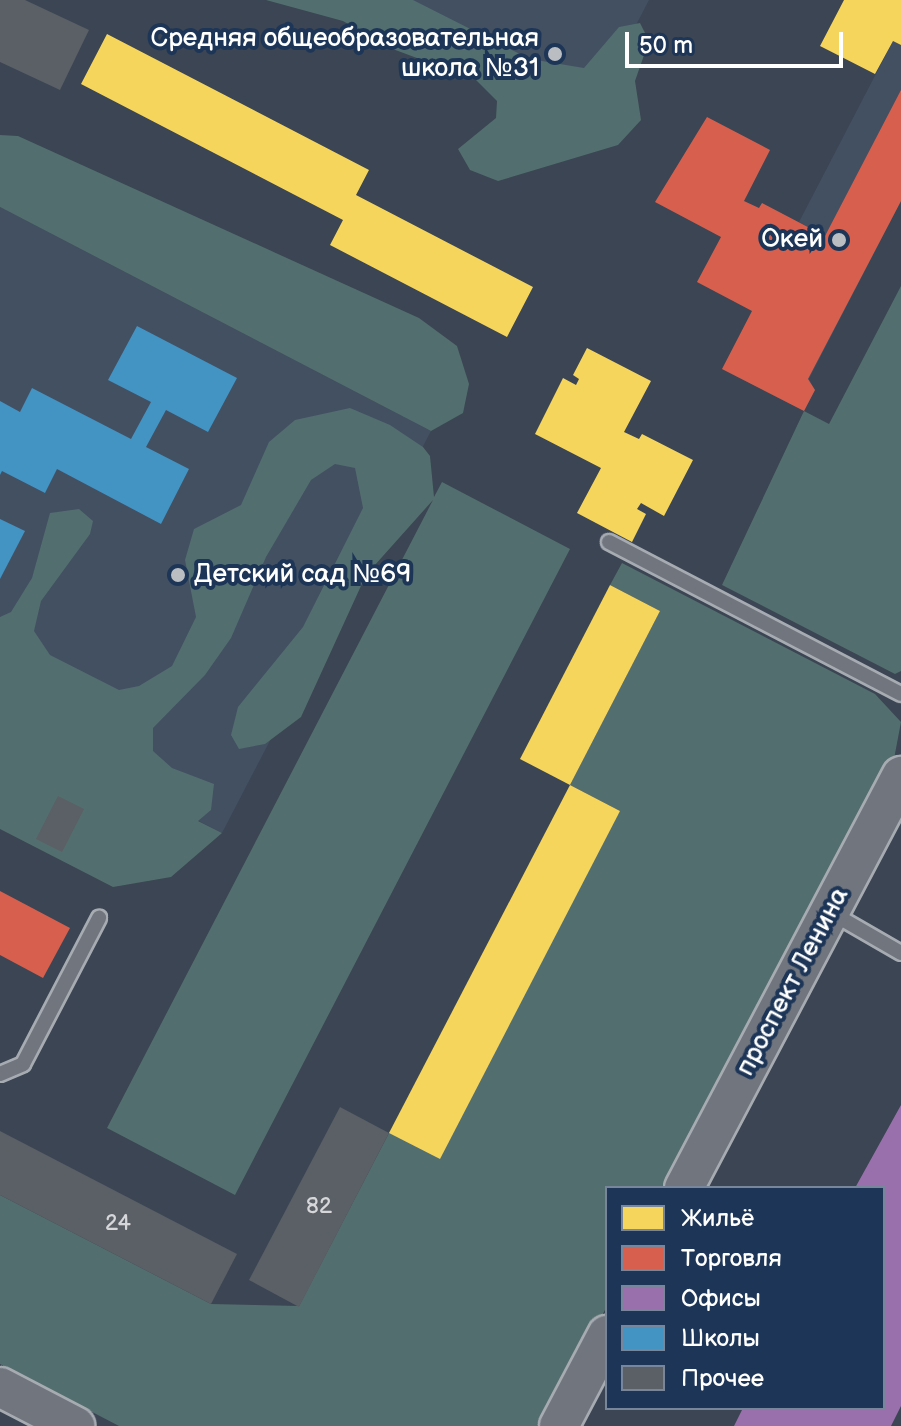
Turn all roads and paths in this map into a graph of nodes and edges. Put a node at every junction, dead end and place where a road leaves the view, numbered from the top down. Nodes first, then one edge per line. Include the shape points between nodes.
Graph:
1 (609, 542) dead end
2 (901, 694) edge
3 (901, 776) edge
4 (829, 912) junction
5 (99, 918) dead end
6 (901, 953) edge
7 (0, 1074) edge
8 (685, 1186) edge
9 (605, 1339) edge
10 (0, 1387) edge
11 (565, 1419) edge
12 (75, 1426) edge

1 - 2 lane
3 - 4 street, проспект Ленина
4 - 6 lane
4 - 8 street, проспект Ленина
5 - 7 lane via 23,1064
9 - 11 street
10 - 12 street

